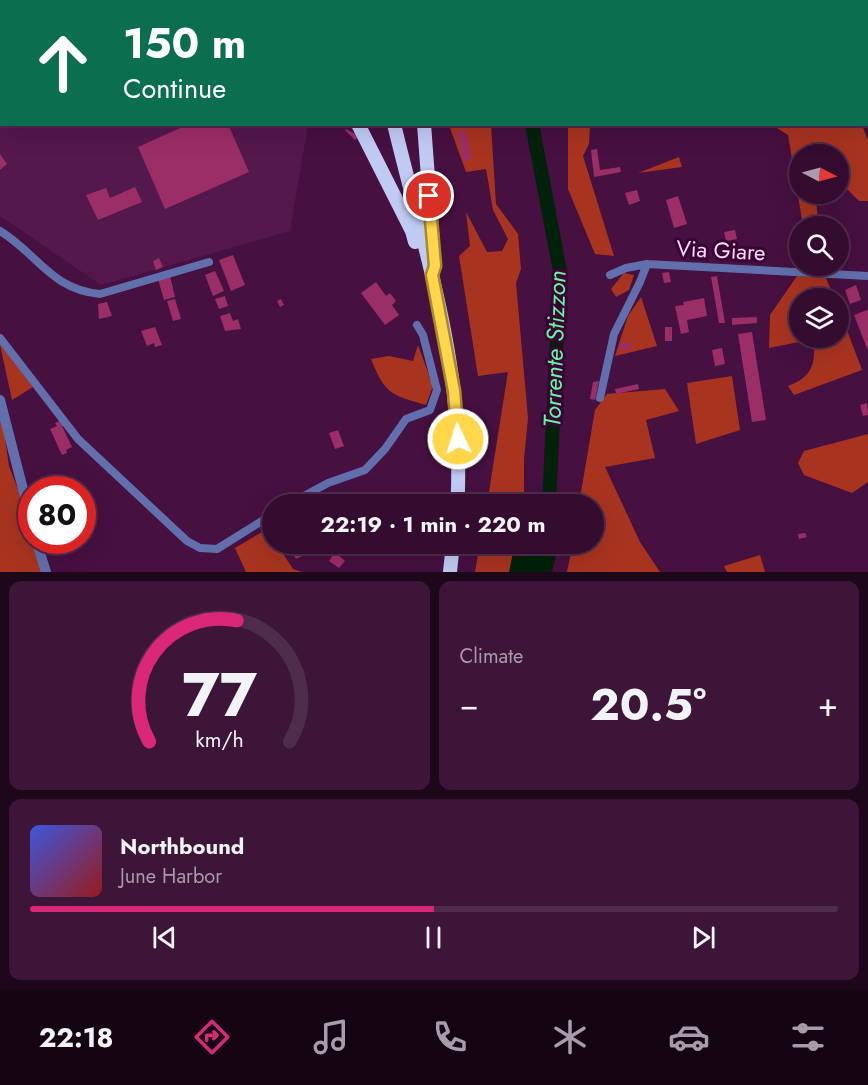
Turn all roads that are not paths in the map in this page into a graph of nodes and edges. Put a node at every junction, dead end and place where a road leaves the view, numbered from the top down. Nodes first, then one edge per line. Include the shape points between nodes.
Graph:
1 (359, 126) edge
2 (395, 126) edge
3 (424, 126) edge
4 (0, 231) edge
5 (209, 262) dead end
6 (647, 264) junction
7 (432, 275) junction
8 (610, 275) dead end
9 (868, 276) edge
10 (417, 325) dead end
11 (0, 338) edge
12 (600, 398) dead end
13 (0, 400) edge
14 (20, 476) edge
15 (308, 494) edge
16 (457, 494) edge
17 (262, 521) edge
18 (40, 554) edge
19 (452, 554) edge
20 (46, 572) edge
21 (450, 572) edge

1 - 7 highway via 412,231 422,266
2 - 7 highway
3 - 7 highway via 435,266
4 - 5 street via 57,279 83,292 100,294
6 - 8 street, Via Giare
6 - 9 street, Via Giare
6 - 12 street via 614,334
7 - 16 highway via 454,391
10 - 15 street via 437,390 430,410 406,419 365,470
11 - 17 street via 78,440 188,542 200,548 217,549
13 - 14 street
18 - 20 street
19 - 21 highway

